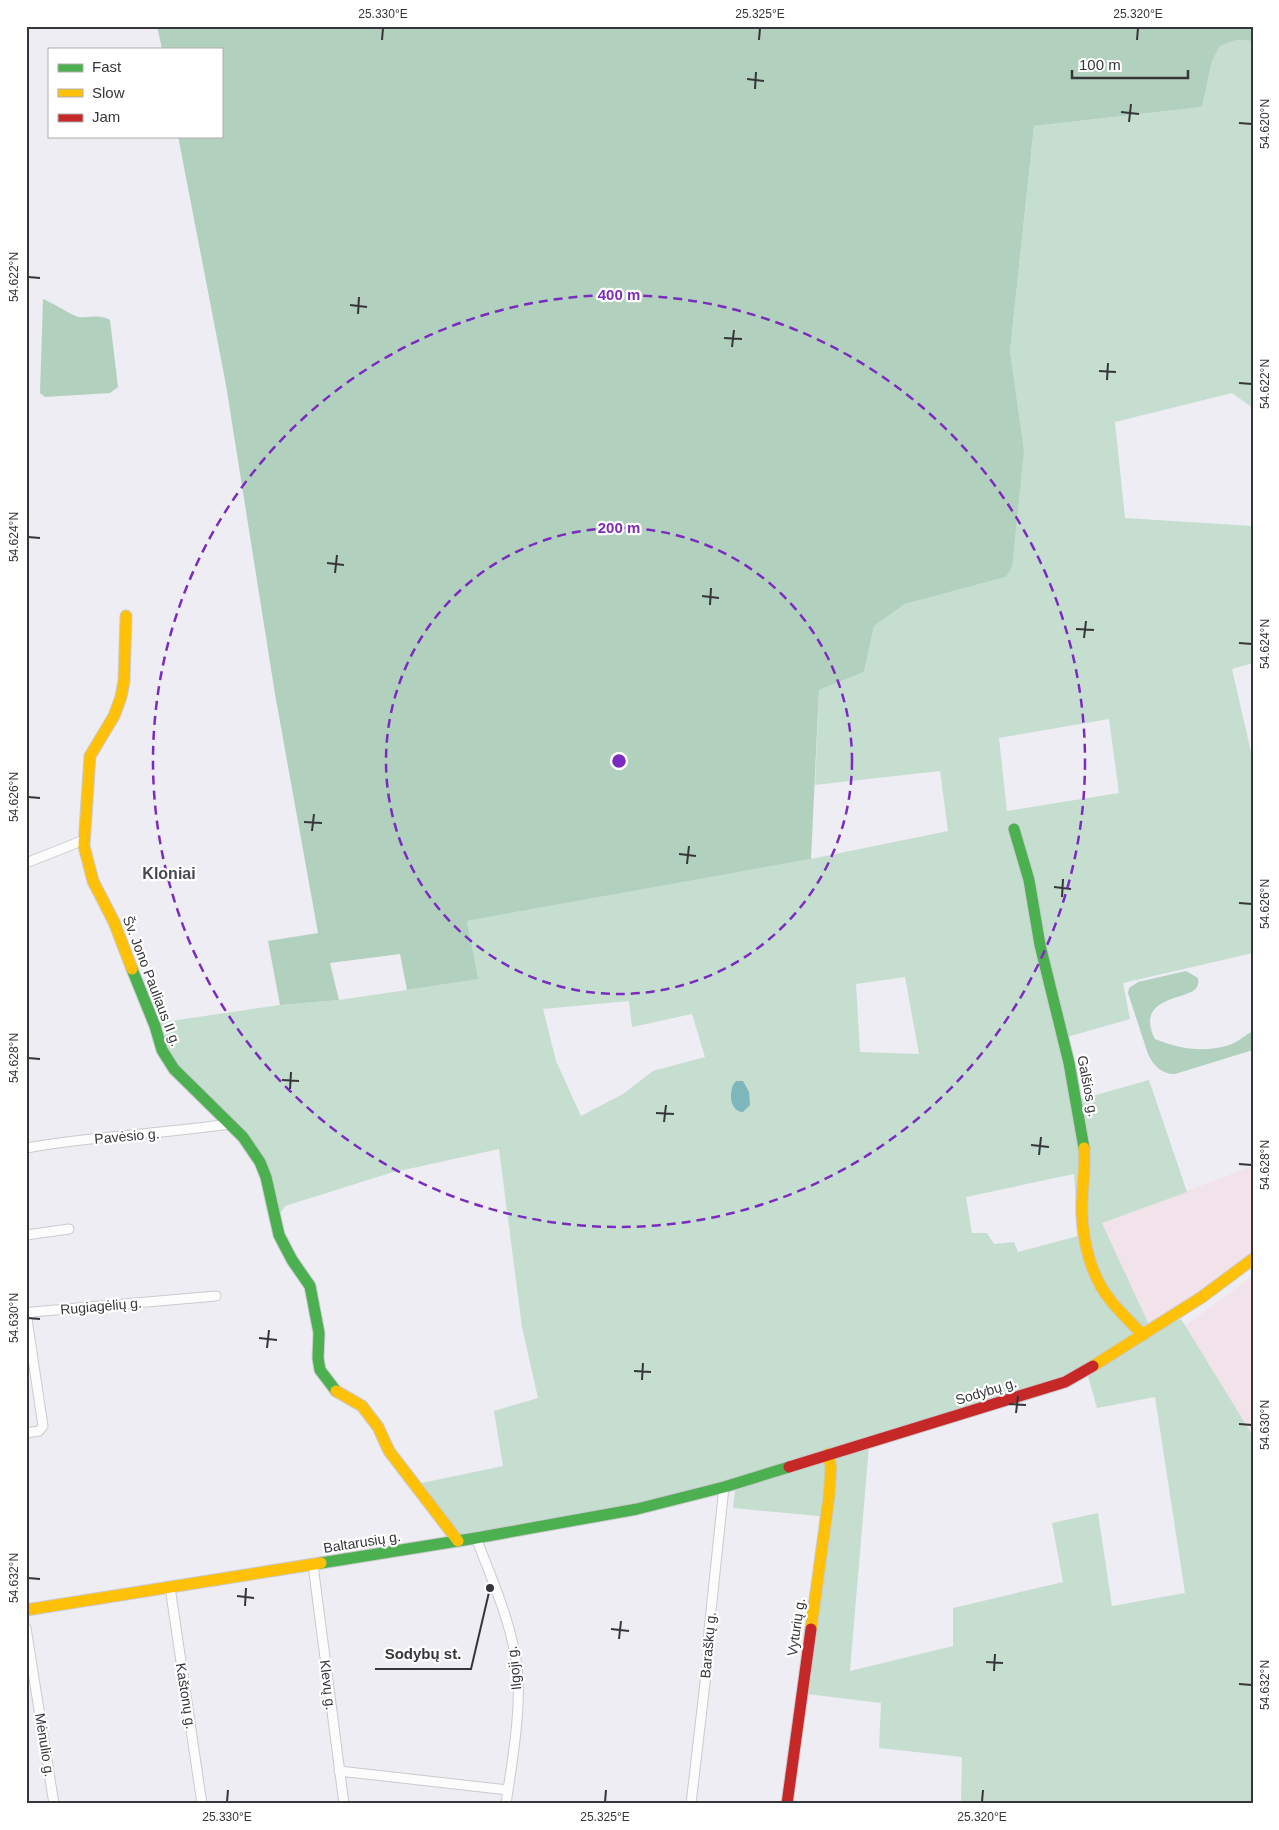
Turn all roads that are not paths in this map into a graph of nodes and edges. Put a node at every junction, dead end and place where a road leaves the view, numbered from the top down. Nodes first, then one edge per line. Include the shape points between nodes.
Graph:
1 (126, 616) dead end
2 (1014, 829) dead end
3 (84, 840) junction
4 (26, 863) edge
5 (228, 1124) junction
6 (26, 1148) edge
7 (69, 1229) dead end
8 (26, 1235) edge
9 (1253, 1259) edge
10 (216, 1296) dead end
11 (1143, 1336) junction
12 (26, 1433) edge
13 (828, 1454) junction
14 (724, 1487) junction
15 (701, 1493) joint
16 (476, 1538) junction
17 (458, 1541) junction
18 (313, 1565) junction
19 (170, 1587) junction
20 (26, 1610) edge
21 (26, 1628) edge
22 (339, 1771) junction
23 (508, 1790) junction
24 (54, 1804) edge
25 (202, 1804) edge
26 (344, 1804) edge
27 (506, 1804) edge
28 (691, 1804) edge
29 (787, 1804) edge

1 - 3 street, Šv. Jono Pauliaus II g. via 124,681 114,716 90,756
2 - 11 street, Galšios g. via 1029,880 1040,945 1069,1063 1084,1143 1082,1215 1089,1258 1110,1300
3 - 4 street
3 - 5 street, Šv. Jono Pauliaus II g. via 93,881 114,922 162,1050 174,1069
5 - 6 street, Pavėsio g.
5 - 17 street, Šv. Jono Pauliaus II g. via 260,1162 280,1235 310,1286 319,1333 320,1370 339,1394 362,1406 378,1427 389,1451
7 - 8 street
9 - 11 street, Sodybų g.
10 - 12 street, Rugiagėlių g. via 32,1312 27,1319 43,1426 39,1431
11 - 13 street, Sodybų g. via 1084,1372 1052,1387
13 - 14 street, Sodybų g.
13 - 29 street, Vyturių g. via 831,1468 829,1497
14 - 15 street, Sodybų g.
14 - 28 street, Baraškų g.
15 - 16 street, Baltarusių g. via 637,1509
16 - 17 street, Baltarusių g.
16 - 23 street, Ilgoji g. via 498,1595 516,1665 516,1718
17 - 18 street, Baltarusių g.
18 - 19 street, Baltarusių g.
18 - 22 street, Klevų g.
19 - 20 street, Baltarusių g.
19 - 25 street, Kaštonų g.
21 - 24 street, Mėnulio g.
22 - 23 street
22 - 26 street, Klevų g.
23 - 27 street, Ilgoji g.

